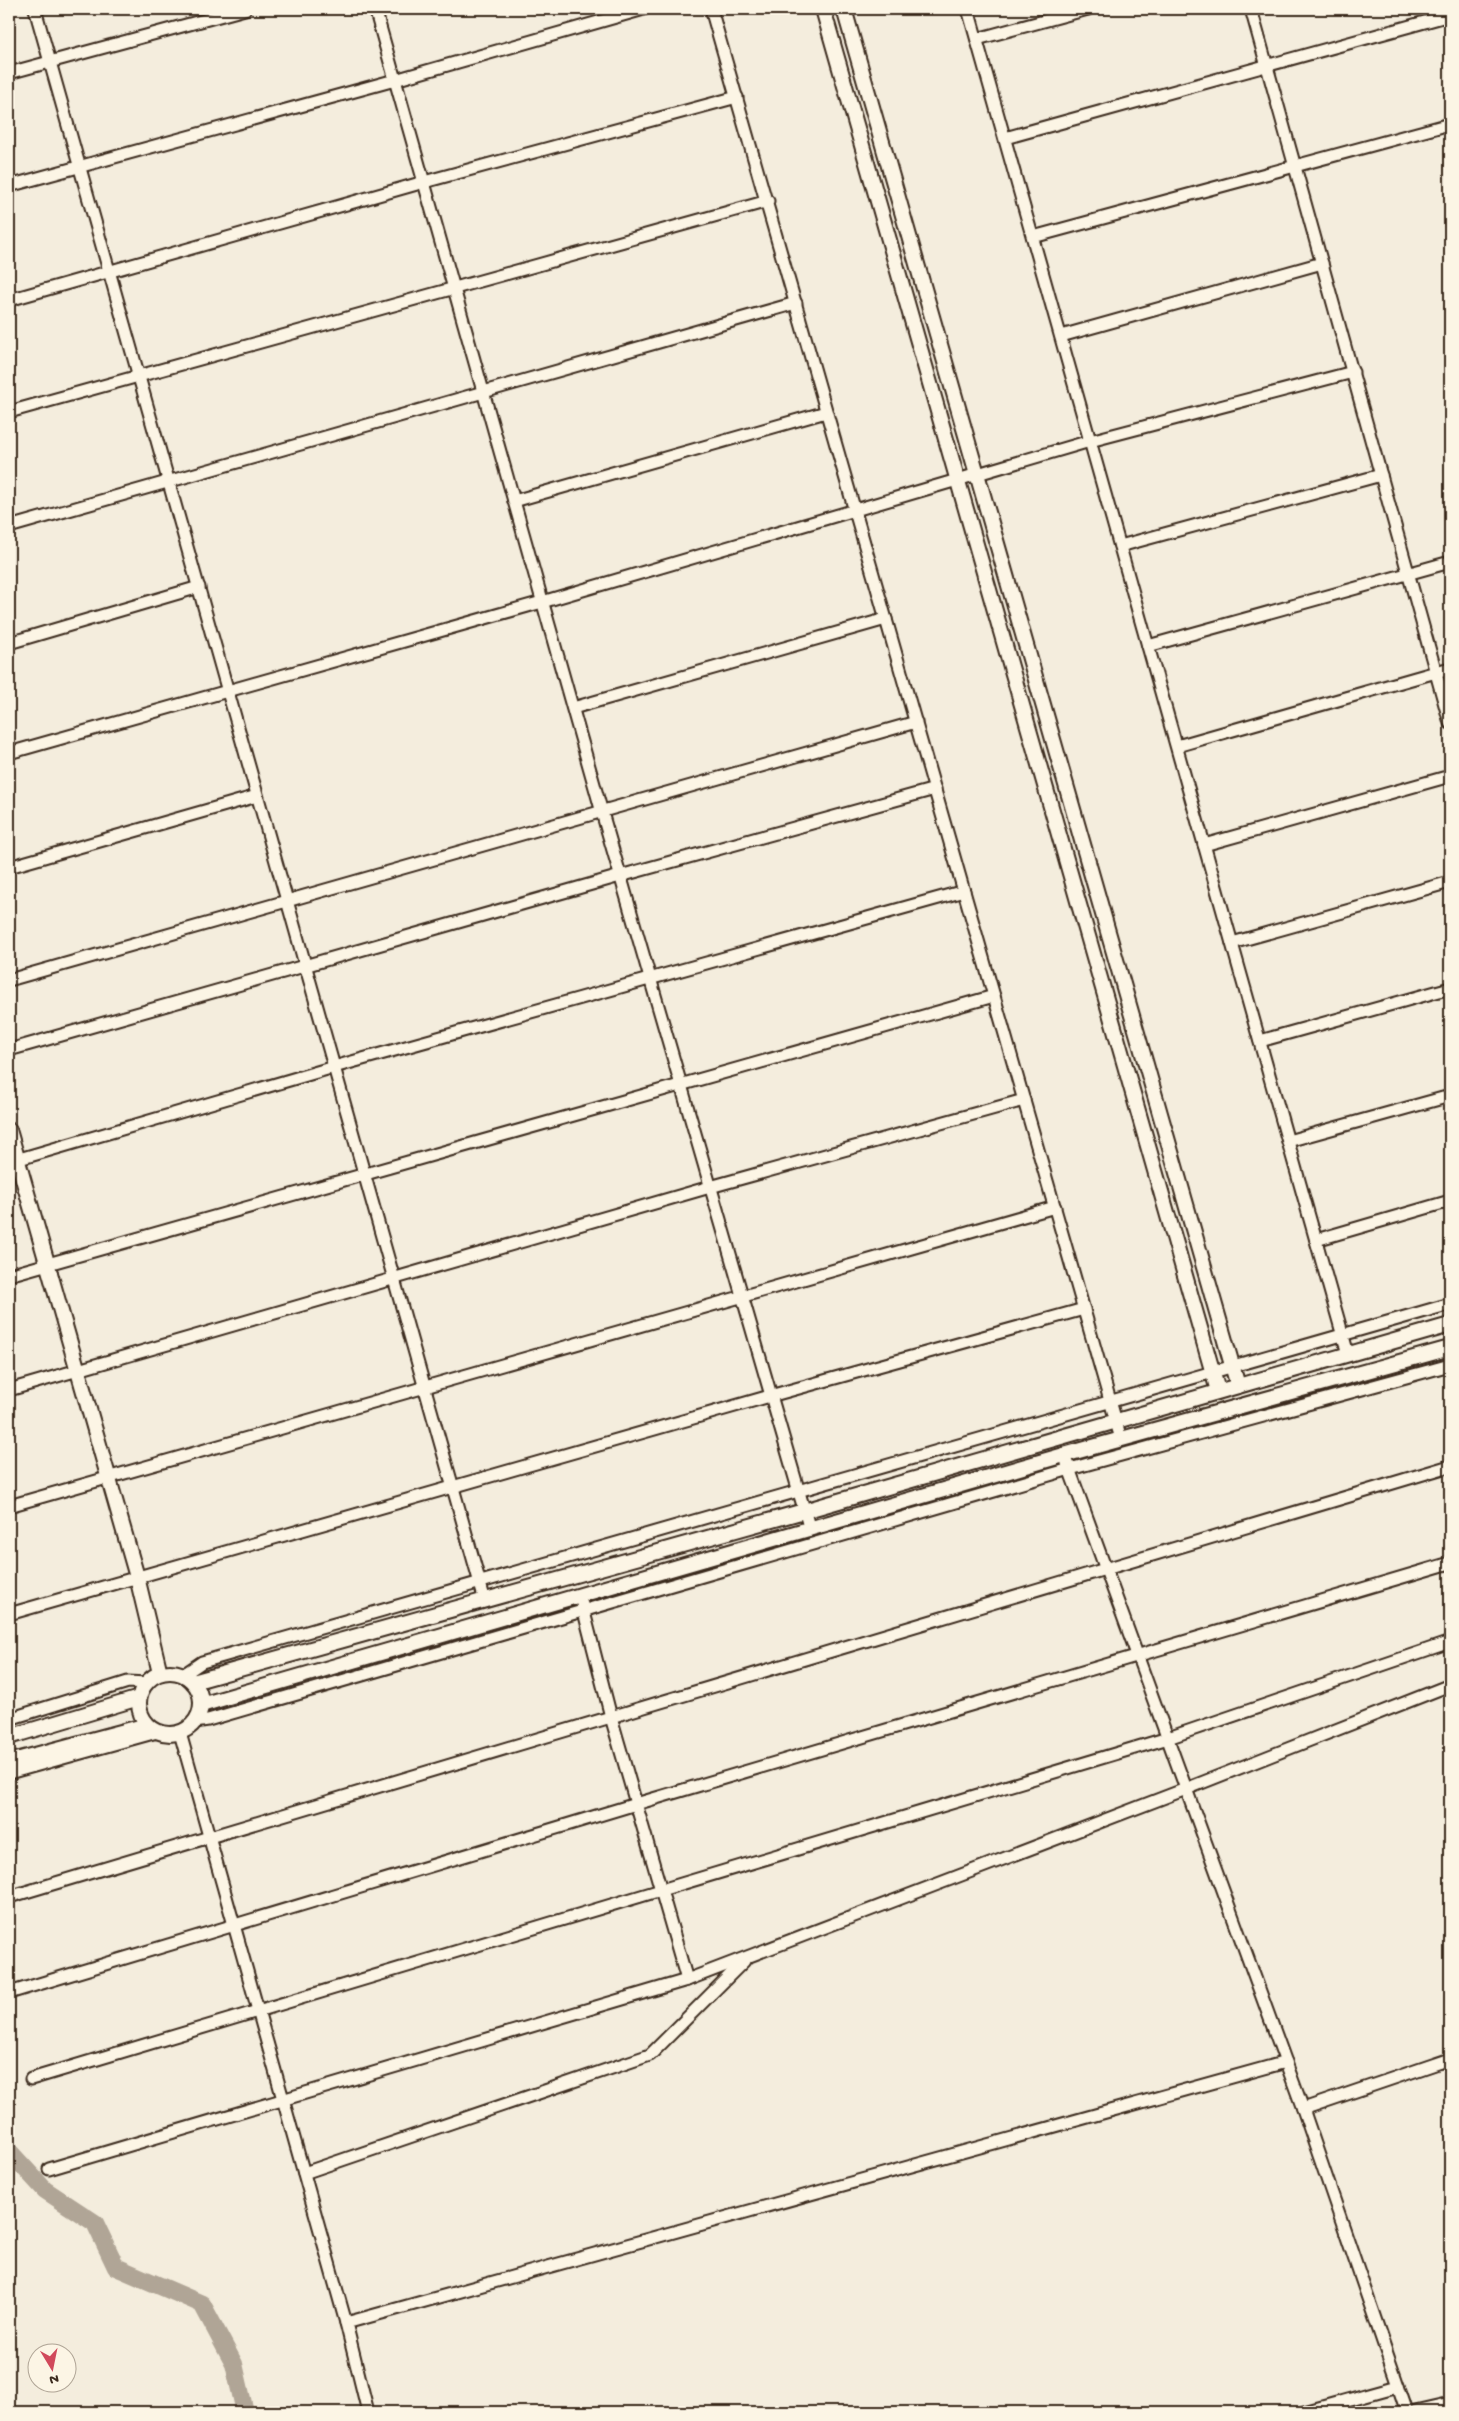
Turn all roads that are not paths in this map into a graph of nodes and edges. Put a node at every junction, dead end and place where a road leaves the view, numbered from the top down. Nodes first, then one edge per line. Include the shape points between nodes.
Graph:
1 (35, 9) edge
2 (245, 9) edge
3 (375, 9) edge
4 (644, 9) edge
5 (711, 9) edge
6 (824, 9) edge
7 (844, 9) edge
8 (968, 9) edge
9 (1088, 9) edge
10 (1251, 9) edge
11 (1450, 15) edge
12 (977, 39) junction
13 (50, 62) junction
14 (1267, 65) junction
15 (9, 73) edge
16 (395, 80) junction
17 (737, 97) junction
18 (1450, 124) edge
19 (1005, 138) junction
20 (80, 166) junction
21 (1296, 167) junction
22 (424, 182) junction
23 (9, 186) edge
24 (768, 202) junction
25 (1033, 237) junction
26 (1322, 262) junction
27 (110, 272) junction
28 (454, 288) junction
29 (9, 300) edge
30 (796, 303) junction
31 (1061, 336) junction
32 (1353, 372) junction
33 (139, 376) junction
34 (484, 393) junction
35 (9, 412) edge
36 (826, 412) junction
37 (1090, 441) junction
38 (979, 474) junction
39 (1381, 475) junction
40 (960, 480) junction
41 (169, 481) junction
42 (514, 500) junction
43 (854, 510) junction
44 (9, 527) edge
45 (1120, 546) junction
46 (1450, 562) edge
47 (1409, 574) junction
48 (199, 587) junction
49 (542, 602) junction
50 (886, 619) junction
51 (9, 643) edge
52 (1148, 646) junction
53 (1450, 668) edge
54 (1436, 672) junction
55 (228, 691) junction
56 (572, 708) junction
57 (916, 722) junction
58 (1450, 722) edge
59 (1177, 746) junction
60 (9, 753) edge
61 (1450, 776) edge
62 (935, 789) junction
63 (258, 796) junction
64 (601, 810) junction
65 (1204, 845) junction
66 (9, 867) edge
67 (620, 876) junction
68 (1450, 882) edge
69 (964, 891) junction
70 (287, 899) junction
71 (1232, 943) junction
72 (306, 966) junction
73 (650, 979) junction
74 (9, 980) edge
75 (1450, 988) edge
76 (994, 996) junction
77 (1260, 1041) junction
78 (9, 1050) edge
79 (334, 1067) junction
80 (680, 1084) junction
81 (1450, 1096) edge
82 (1024, 1100) junction
83 (9, 1130) edge
84 (1288, 1141) junction
85 (13, 1161) edge
86 (365, 1175) junction
87 (710, 1188) junction
88 (1450, 1201) edge
89 (1055, 1207) junction
90 (1316, 1240) junction
91 (47, 1264) junction
92 (9, 1275) edge
93 (394, 1278) junction
94 (741, 1295) junction
95 (1450, 1304) edge
96 (1084, 1309) junction
97 (1450, 1325) edge
98 (1343, 1335) junction
99 (1450, 1350) edge
100 (1348, 1354) junction
101 (1450, 1365) edge
102 (1232, 1367) junction
103 (78, 1370) junction
104 (1213, 1373) junction
105 (1238, 1386) junction
106 (425, 1387) junction
107 (9, 1390) edge
108 (1218, 1391) junction
109 (770, 1396) junction
110 (1111, 1402) junction
111 (1116, 1420) junction
112 (1121, 1439) junction
113 (1064, 1455) junction
114 (1450, 1466) edge
115 (1070, 1470) junction
116 (108, 1478) junction
117 (453, 1487) junction
118 (798, 1492) junction
119 (9, 1506) edge
120 (804, 1512) junction
121 (810, 1530) junction
122 (1450, 1563) edge
123 (1106, 1570) junction
124 (137, 1577) junction
125 (480, 1583) junction
126 (579, 1595) junction
127 (485, 1601) junction
128 (584, 1611) junction
129 (9, 1614) edge
130 (1450, 1642) edge
131 (1137, 1655) junction
132 (160, 1673) junction
133 (188, 1679) junction
134 (146, 1683) junction
135 (1450, 1685) edge
136 (139, 1698) junction
137 (201, 1705) junction
138 (611, 1717) junction
139 (9, 1719) edge
140 (195, 1722) junction
141 (152, 1728) junction
142 (180, 1733) junction
143 (9, 1737) edge
144 (1168, 1738) junction
145 (9, 1762) edge
146 (9, 1773) edge
147 (1186, 1789) junction
148 (636, 1804) junction
149 (210, 1837) junction
150 (662, 1890) junction
151 (9, 1897) edge
152 (234, 1924) junction
153 (748, 1958) junction
154 (687, 1980) junction
155 (9, 1993) edge
156 (258, 2010) junction
157 (1450, 2059) edge
158 (1286, 2062) junction
159 (30, 2079) dead end
160 (283, 2099) junction
161 (1303, 2109) junction
162 (48, 2168) dead end
163 (304, 2172) junction
164 (346, 2323) junction
165 (1398, 2386) junction
166 (1450, 2404) edge
167 (368, 2412) edge
168 (1304, 2412) edge
169 (1407, 2412) edge
170 (1415, 2412) edge

1 - 13 street
2 - 13 street
3 - 16 street
4 - 16 street
5 - 17 street
6 - 40 main road
7 - 38 main road
8 - 12 street
9 - 12 street
10 - 14 street
11 - 14 street
12 - 19 street
13 - 15 street
13 - 20 street
14 - 19 street
14 - 21 street
16 - 20 street
16 - 22 street
17 - 22 street
17 - 24 street
18 - 21 street
19 - 25 street
20 - 23 street
20 - 27 street
21 - 25 street
21 - 26 street
22 - 27 street
22 - 28 street
24 - 28 street
24 - 30 street
25 - 31 street
26 - 31 street
26 - 32 street
27 - 29 street
27 - 33 street
28 - 33 street
28 - 34 street
30 - 34 street
30 - 36 street
31 - 37 street
32 - 37 street
32 - 39 street
33 - 35 street
33 - 41 street
34 - 41 street
34 - 42 street
36 - 42 street
36 - 43 street
37 - 38 street
37 - 45 street
38 - 40 street
38 - 102 main road
39 - 45 street
39 - 47 street
40 - 43 street
40 - 104 main road
41 - 44 street
41 - 48 street
42 - 49 street
43 - 49 street
43 - 50 street
45 - 52 street
46 - 47 street
47 - 52 street
47 - 54 street
48 - 51 street
48 - 55 street
49 - 55 street
49 - 56 street
50 - 56 street
50 - 57 street
52 - 59 street
53 - 54 street
54 - 58 street
54 - 59 street
55 - 60 street
55 - 63 street
56 - 64 street
57 - 62 street
57 - 64 street
59 - 65 street
61 - 65 street
62 - 67 street
62 - 69 street
63 - 66 street
63 - 70 street
64 - 67 street
64 - 70 street
65 - 71 street
67 - 72 street
67 - 73 street
68 - 71 street
69 - 73 street
69 - 76 street
70 - 72 street
70 - 74 street
71 - 77 street
72 - 78 street
72 - 79 street
73 - 79 street
73 - 80 street
75 - 77 street
76 - 80 street
76 - 82 street
77 - 84 street
79 - 85 street
79 - 86 street
80 - 86 street
80 - 87 street
81 - 84 street
82 - 87 street
82 - 89 street
83 - 85 main road
84 - 90 street
85 - 91 main road
86 - 91 street
86 - 93 street
87 - 93 street
87 - 94 street
88 - 90 street
89 - 94 street
89 - 96 street
90 - 98 street
91 - 92 street
91 - 103 main road
93 - 103 street
93 - 106 street
94 - 106 street
94 - 109 street
95 - 98 street
96 - 109 street
96 - 110 street
97 - 100 main road
98 - 100 street
98 - 102 street
99 - 112 main road
100 - 105 main road
101 - 115 street
102 - 104 street
102 - 105 main road
103 - 107 street
103 - 116 main road
104 - 108 main road
104 - 110 street
105 - 108 main road
106 - 116 street
106 - 117 street
108 - 111 main road
109 - 117 street
109 - 118 street
110 - 111 street
110 - 118 street
111 - 112 street
111 - 120 main road
112 - 113 main road
113 - 115 street
113 - 121 main road
114 - 123 street
115 - 123 street
115 - 128 street
116 - 119 street
116 - 124 main road
117 - 124 street
117 - 125 street
118 - 120 street
118 - 125 street
120 - 121 street
120 - 127 main road
121 - 126 main road
122 - 131 street
123 - 131 street
123 - 138 street
124 - 129 street
124 - 132 main road
125 - 127 street
125 - 133 street via 202,1662
126 - 128 street
126 - 137 main road
127 - 133 main road
128 - 138 street
128 - 140 street
130 - 144 street
131 - 144 street
131 - 148 street
132 - 133 main road via 172,1672
132 - 134 main road
133 - 137 main road via 199,1692
134 - 136 main road
134 - 139 street via 128,1682
135 - 147 street
136 - 141 main road via 140,1713
136 - 143 main road
137 - 140 main road
138 - 148 street
138 - 149 street
140 - 142 main road
141 - 142 main road via 168,1734
141 - 145 main road
141 - 146 street
142 - 149 street
144 - 147 street
144 - 150 street
147 - 153 street
147 - 158 street
148 - 150 street
148 - 152 street
149 - 151 street
149 - 152 street
150 - 154 street
150 - 156 street
152 - 155 street
152 - 156 street
153 - 154 street
153 - 163 street via 650,2055
154 - 160 street
156 - 159 street
156 - 160 street
157 - 161 street
158 - 161 street
158 - 164 street
160 - 162 street
160 - 163 street
161 - 165 street
163 - 164 street
164 - 167 street
165 - 168 street
165 - 169 street
166 - 170 street

